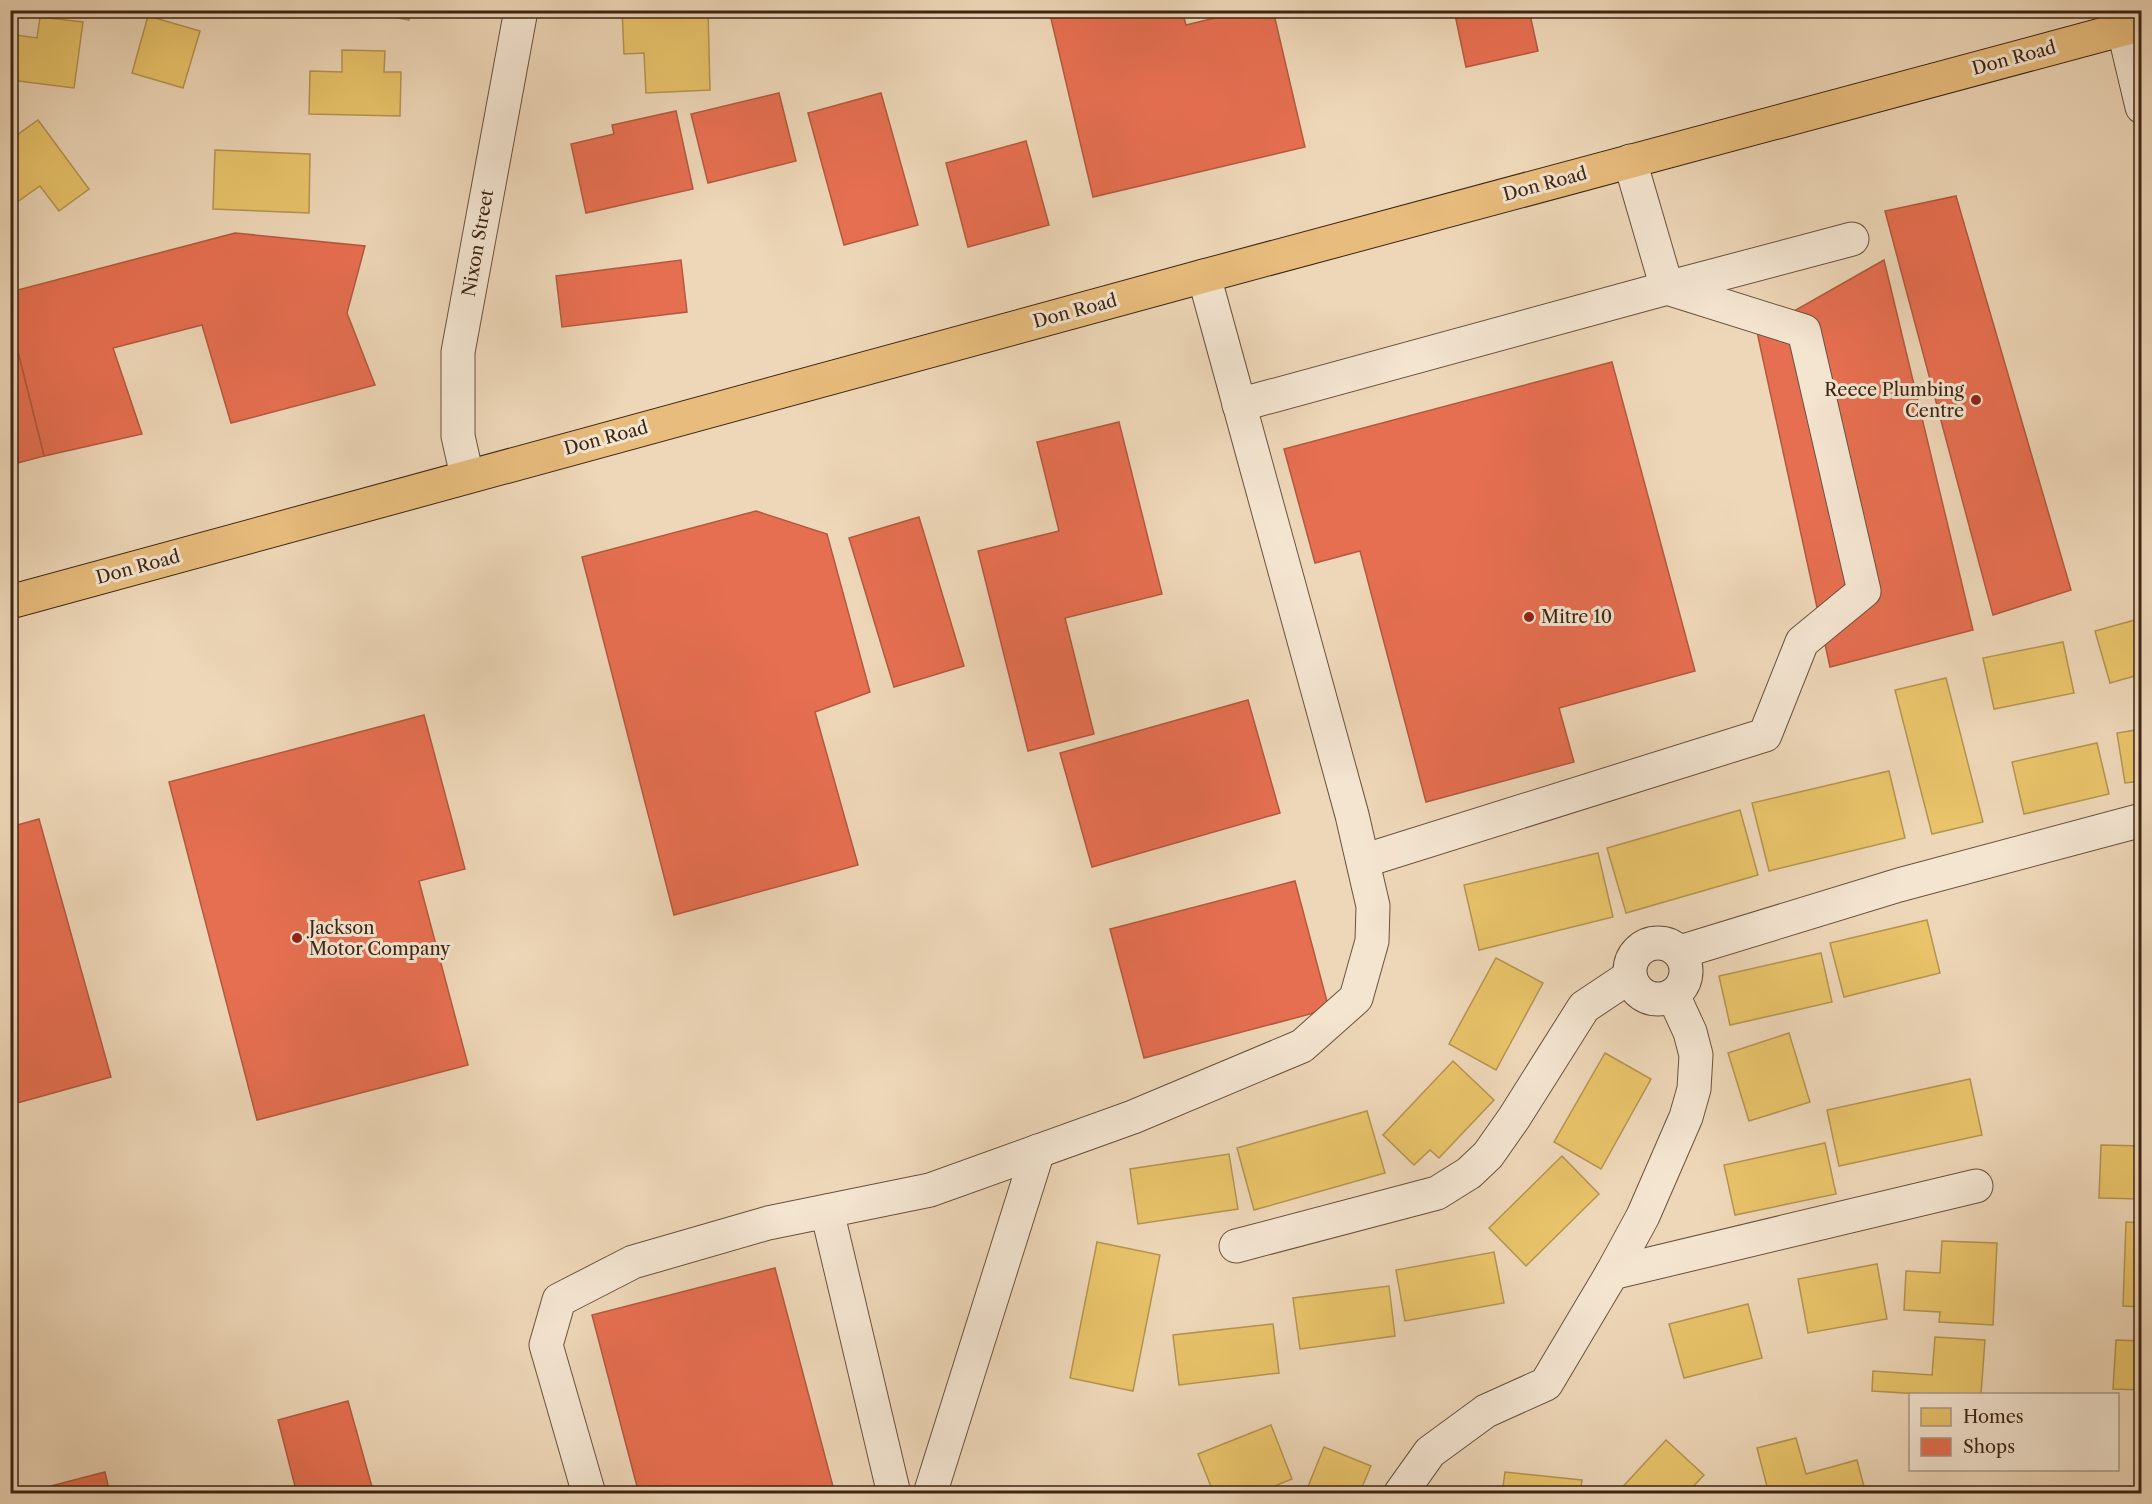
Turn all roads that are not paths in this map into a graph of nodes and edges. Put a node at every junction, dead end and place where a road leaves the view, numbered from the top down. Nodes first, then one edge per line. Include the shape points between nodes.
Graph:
1 (521, 10) edge
2 (2127, 21) edge
3 (2142, 107) edge
4 (1630, 161) junction
5 (1852, 239) dead end
6 (1204, 276) junction
7 (1667, 288) junction
8 (1239, 405) junction
9 (466, 476) junction
10 (10, 602) edge
11 (2142, 820) edge
12 (1363, 861) junction
13 (1680, 952) junction
14 (1629, 977) junction
15 (1673, 995) junction
16 (1038, 1151) junction
17 (1976, 1186) dead end
18 (826, 1211) junction
19 (1236, 1246) dead end
20 (1612, 1273) junction
21 (589, 1494) edge
22 (894, 1494) edge
23 (930, 1494) edge
24 (1400, 1494) edge

1 - 9 street, Nixon Street via 458,352 458,436
2 - 3 street
2 - 4 main road, Don Road
4 - 6 main road, Don Road
4 - 7 street
5 - 7 street
6 - 8 street
6 - 9 main road, Don Road
7 - 8 street
7 - 12 street via 1804,331 1864,591 1802,642 1765,735
8 - 12 street
9 - 10 main road, Don Road
11 - 13 street via 1899,885
12 - 16 street via 1373,906 1372,941 1356,998 1302,1046 1133,1117
13 - 14 street via 1664,942 1645,944 1631,958
13 - 15 street via 1687,967 1684,983
14 - 15 street via 1638,993 1655,1000
14 - 19 street via 1584,1007 1514,1118 1488,1155 1469,1173 1437,1193
15 - 20 street via 1696,1055 1694,1089 1686,1117 1643,1216
16 - 18 street via 930,1190
16 - 23 street
17 - 20 street
18 - 21 street via 768,1223 633,1262 559,1300 546,1345
18 - 22 street
20 - 24 street via 1546,1384 1486,1411 1430,1452

